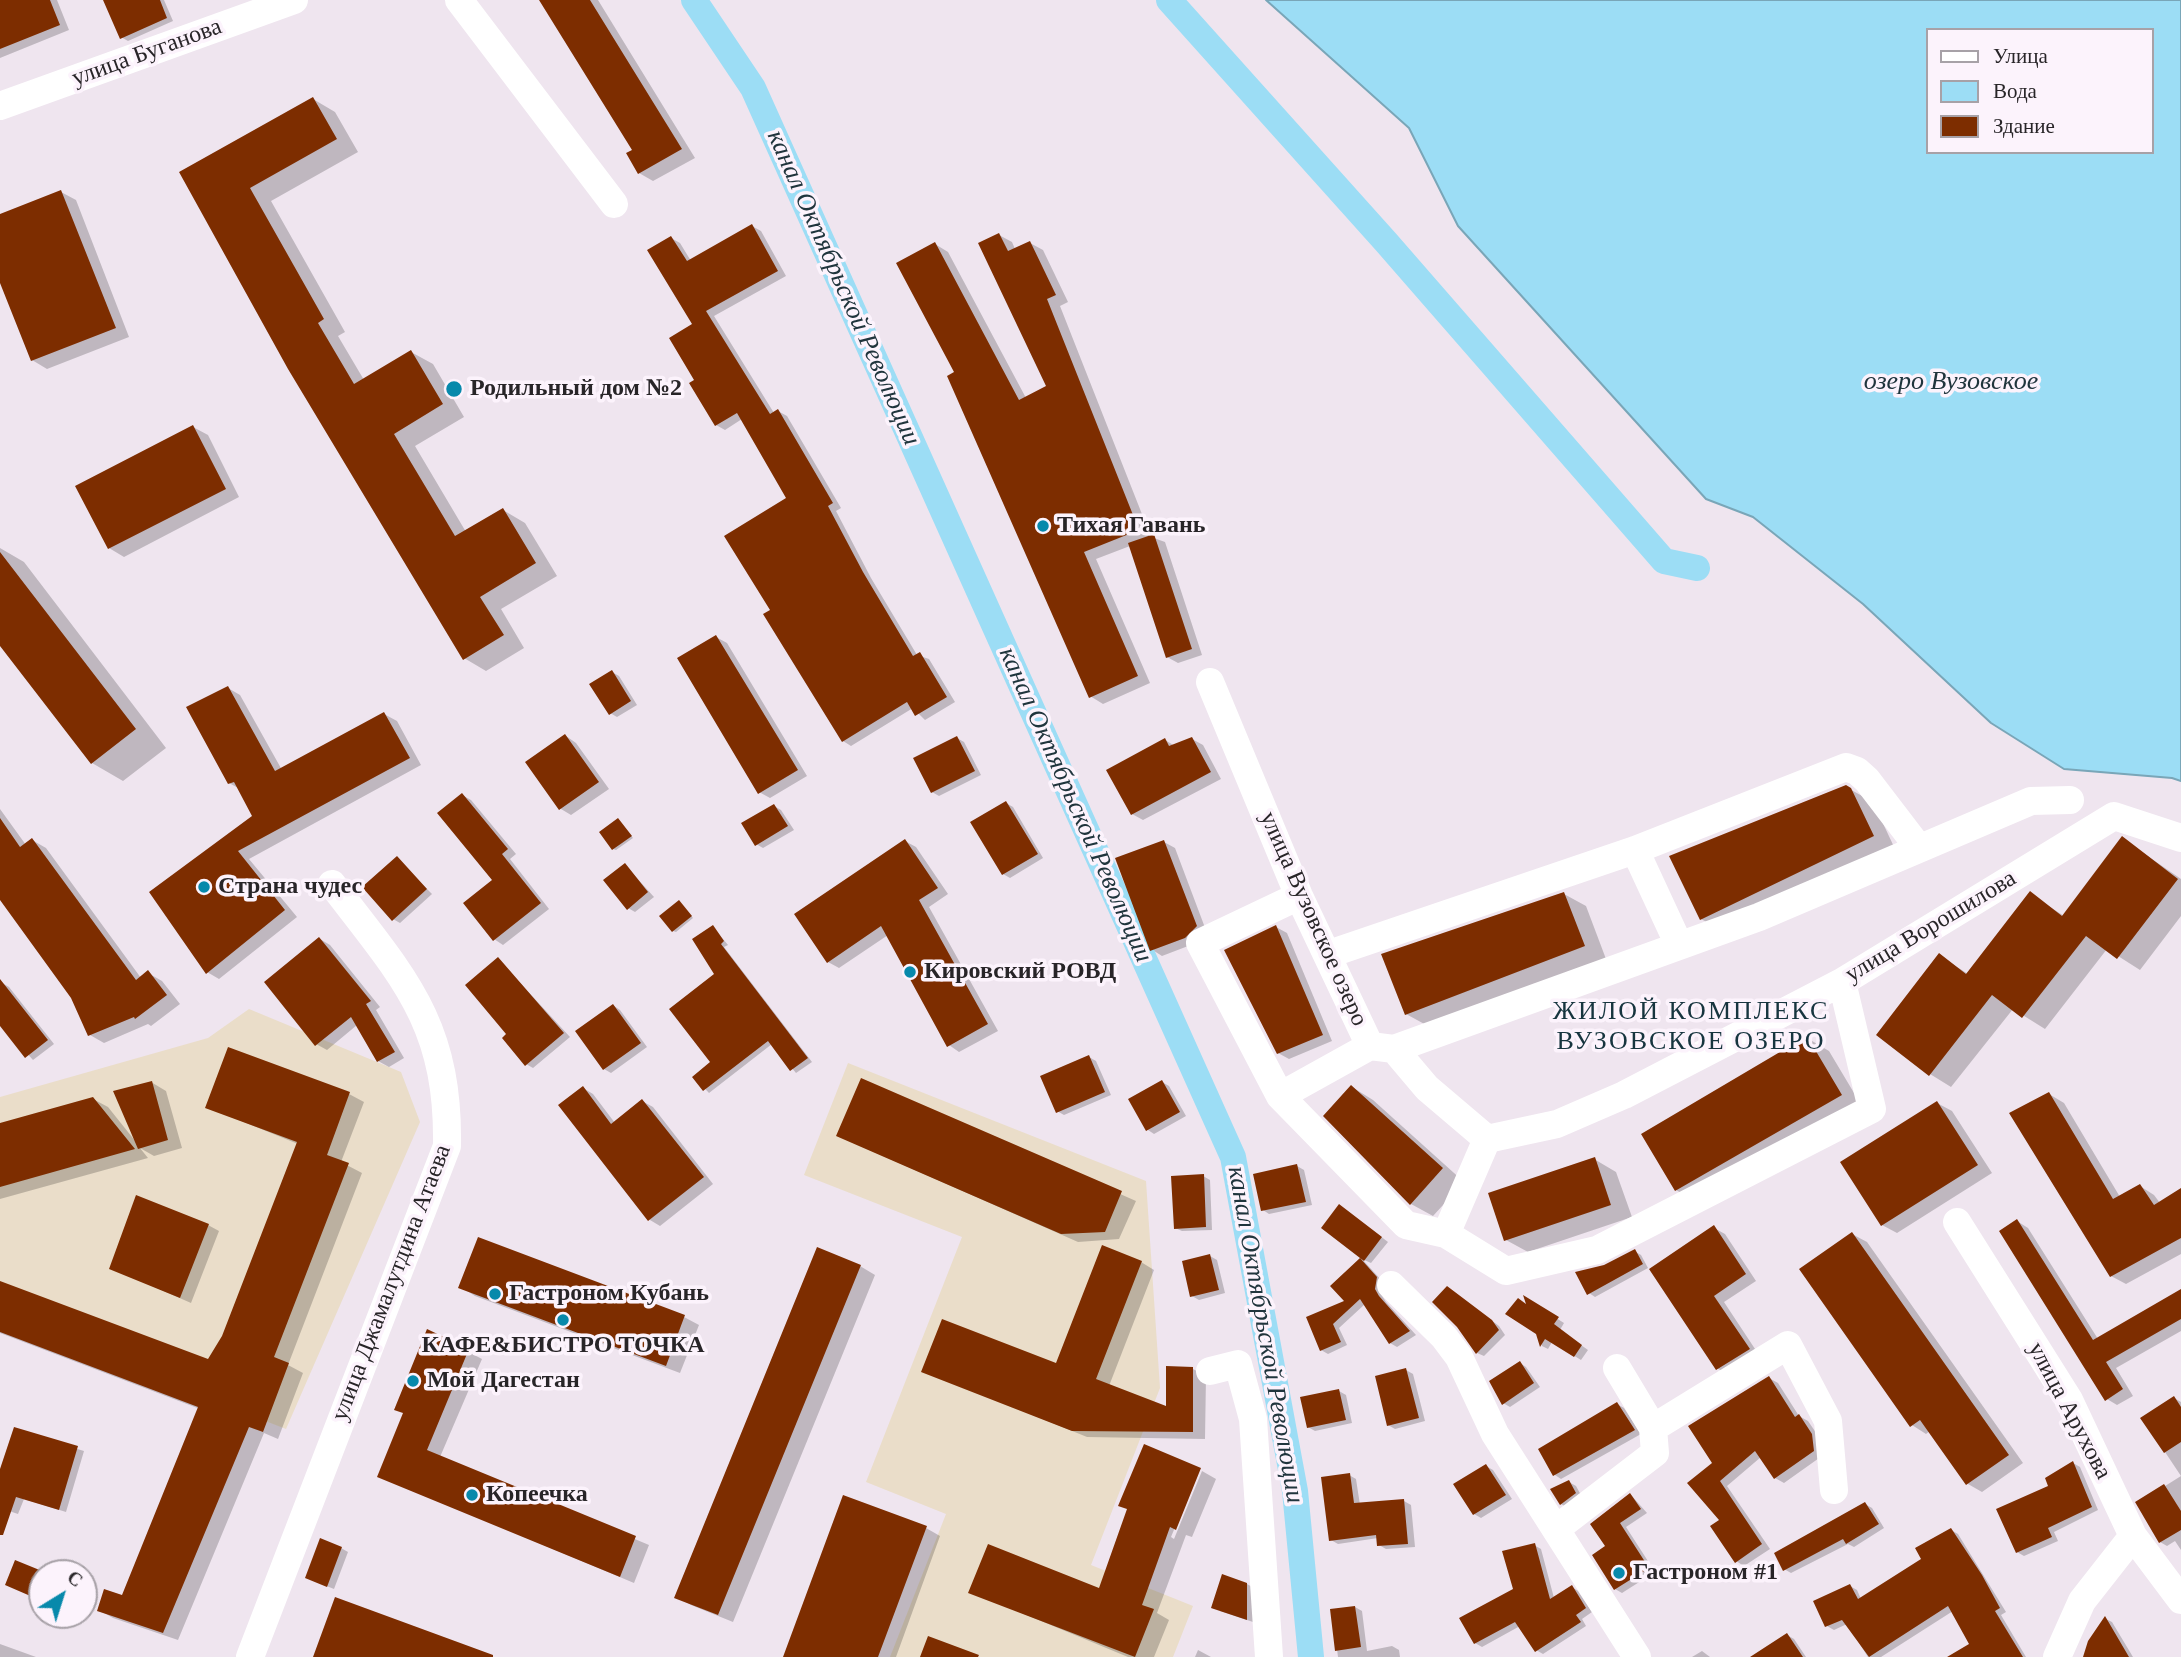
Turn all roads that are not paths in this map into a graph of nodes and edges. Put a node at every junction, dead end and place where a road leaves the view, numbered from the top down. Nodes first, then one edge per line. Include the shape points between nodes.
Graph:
1 (294, 0) edge
2 (459, 0) edge
3 (0, 106) edge
4 (614, 204) dead end
5 (1210, 682) dead end
6 (2070, 800) dead end
7 (2181, 838) edge
8 (1919, 848) junction
9 (1635, 850) junction
10 (332, 884) dead end
11 (1300, 896) junction
12 (1679, 945) junction
13 (1329, 954) junction
14 (1842, 982) junction
15 (1382, 1048) junction
16 (1280, 1096) junction
17 (1487, 1139) junction
18 (1957, 1222) dead end
19 (1446, 1234) junction
20 (1391, 1285) dead end
21 (1617, 1368) dead end
22 (1210, 1371) dead end
23 (1653, 1429) junction
24 (1834, 1490) dead end
25 (1556, 1529) junction
26 (2133, 1536) junction
27 (2181, 1600) edge
28 (250, 1657) edge
29 (1269, 1657) edge
30 (1637, 1657) edge
31 (2057, 1657) edge

1 - 3 street, улица Буганова
2 - 4 street
5 - 11 street, улица Вузовское озеро
6 - 8 street, улица Вузовское озеро via 2031,801
7 - 14 street, улица Ворошилова via 2114,816
8 - 9 street via 1867,780 1846,767
8 - 12 street, улица Вузовское озеро via 1759,917
9 - 12 street
9 - 13 street
10 - 28 street, улица Джамалутдина Атаева via 410,986 429,1024 448,1105 447,1146
11 - 13 street, улица Вузовское озеро
11 - 16 street via 1200,943
12 - 15 street, улица Вузовское озеро
13 - 15 street, улица Вузовское озеро
14 - 17 street, улица Ворошилова via 1614,1099 1557,1124
14 - 19 street via 1872,1109 1597,1251 1506,1271
15 - 16 street
15 - 17 street
16 - 19 street via 1406,1225
17 - 19 street
18 - 26 street, улица Арухова via 2069,1400
20 - 25 street via 1459,1357 1495,1434
21 - 23 street
22 - 29 street via 1238,1364 1253,1419
23 - 24 street via 1788,1345 1828,1421
23 - 25 street via 1655,1452
25 - 30 street
26 - 27 street, улица Арухова
26 - 31 street via 2082,1601

